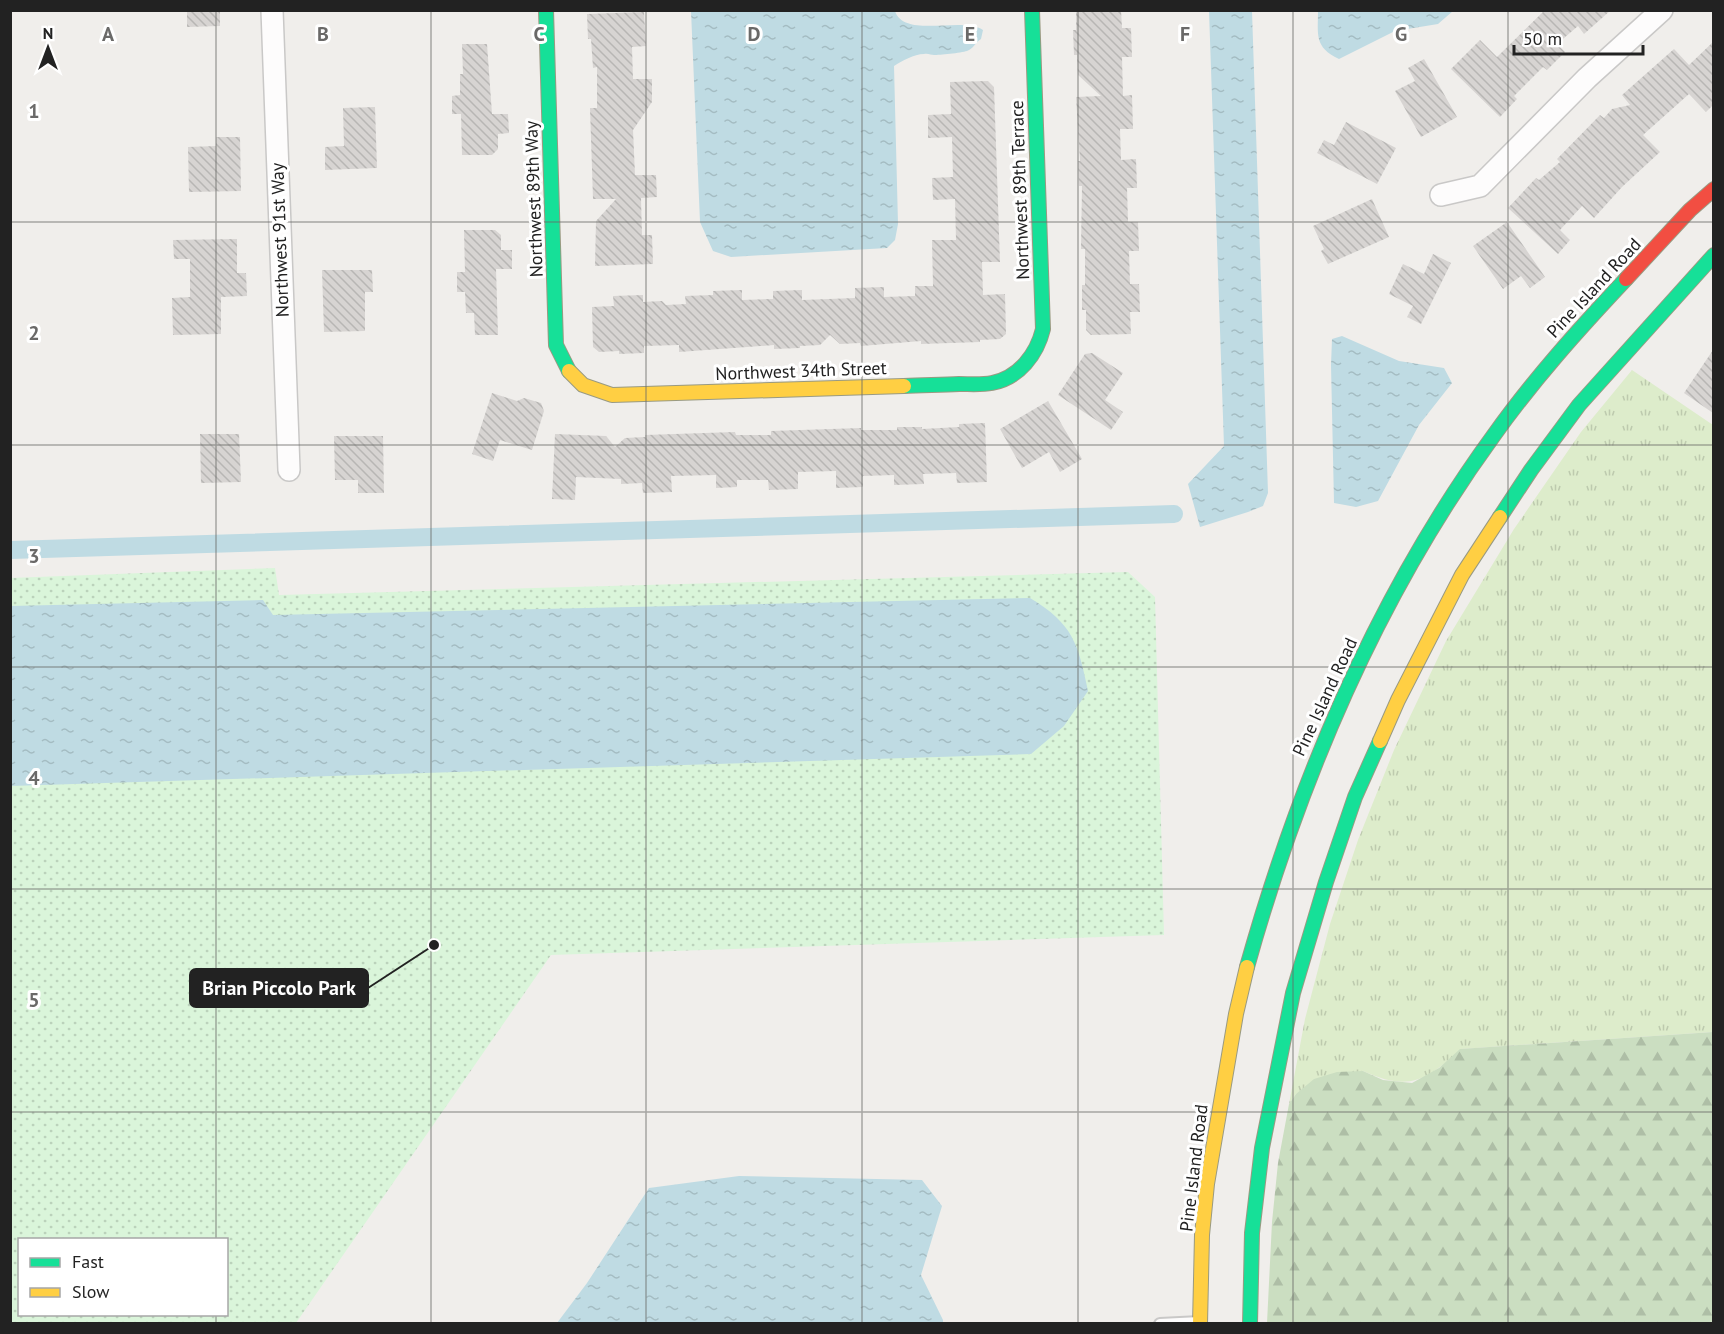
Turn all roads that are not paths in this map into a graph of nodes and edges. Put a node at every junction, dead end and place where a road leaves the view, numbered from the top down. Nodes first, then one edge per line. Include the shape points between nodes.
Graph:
1 (272, 10) edge
2 (546, 10) edge
3 (1032, 10) edge
4 (1662, 10) edge
5 (1713, 189) edge
6 (1441, 195) dead end
7 (1713, 255) edge
8 (1027, 364) joint
9 (575, 380) joint
10 (289, 470) dead end
11 (1160, 1323) edge
12 (1200, 1323) edge
13 (1250, 1323) edge

1 - 10 street, Northwest 91st Way
2 - 9 main road, Northwest 89th Way via 556,345
3 - 8 main road, Northwest 89th Terrace via 1042,329 1038,346
4 - 6 street via 1587,78 1480,186
5 - 12 main road, Pine Island Road via 1550,361 1493,436 1419,549 1350,679 1305,785 1243,984 1212,1151 1203,1222
7 - 13 main road via 1579,405 1531,470 1462,575 1398,700 1360,786 1293,993 1262,1148 1252,1233
8 - 9 main road, Northwest 34th Street via 992,383 612,395
11 - 12 lane

